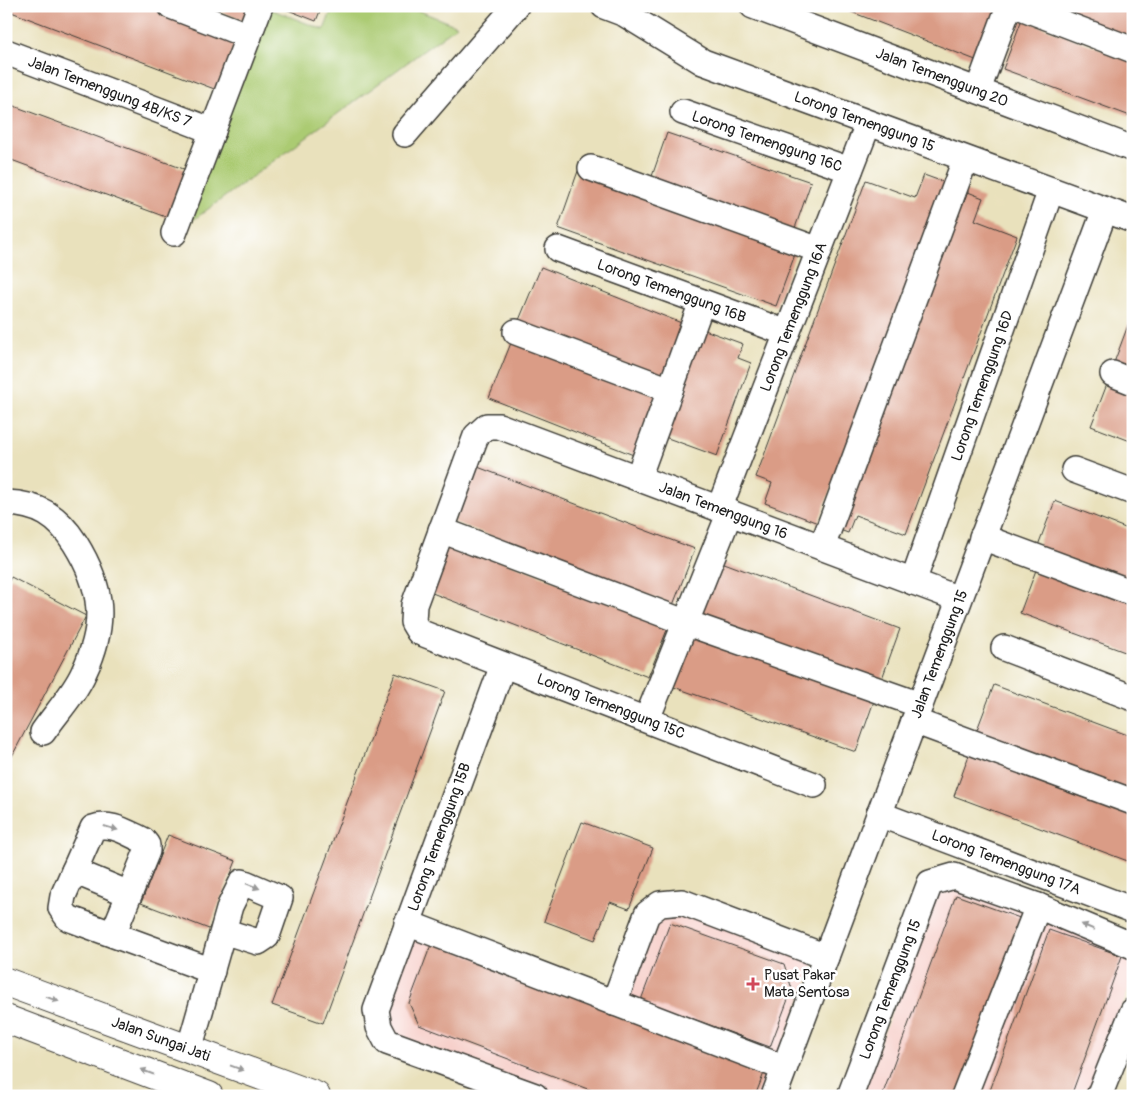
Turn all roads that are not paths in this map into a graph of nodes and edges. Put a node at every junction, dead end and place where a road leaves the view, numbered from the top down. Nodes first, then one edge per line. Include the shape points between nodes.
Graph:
1 (171, 6) edge
2 (260, 6) edge
3 (516, 6) edge
4 (604, 6) edge
5 (753, 6) edge
6 (1009, 6) edge
7 (1018, 6) edge
8 (249, 36) junction
9 (1133, 50) edge
10 (6, 52) edge
11 (978, 90) junction
12 (683, 112) dead end
13 (868, 124) junction
14 (212, 131) junction
15 (405, 134) dead end
16 (1133, 150) edge
17 (965, 160) junction
18 (591, 168) dead end
19 (850, 170) junction
20 (1050, 190) junction
21 (1105, 210) junction
22 (1133, 220) edge
23 (174, 233) dead end
24 (558, 249) dead end
25 (819, 250) junction
26 (702, 302) junction
27 (516, 332) dead end
28 (787, 333) junction
29 (670, 390) junction
30 (1074, 470) dead end
31 (638, 478) junction
32 (1133, 492) edge
33 (6, 502) edge
34 (725, 511) junction
35 (442, 530) junction
36 (982, 537) junction
37 (822, 547) junction
38 (913, 582) junction
39 (1133, 593) edge
40 (960, 599) junction
41 (686, 623) junction
42 (1004, 648) dead end
43 (503, 664) junction
44 (1133, 698) edge
45 (917, 713) junction
46 (647, 719) junction
47 (43, 732) dead end
48 (814, 786) dead end
49 (1133, 802) edge
50 (879, 814) junction
51 (74, 871) junction
52 (129, 894) junction
53 (1038, 906) junction
54 (1133, 910) edge
55 (408, 923) junction
56 (223, 931) dead end
57 (113, 934) junction
58 (1133, 946) edge
59 (826, 957) junction
60 (212, 970) junction
61 (6, 982) edge
62 (614, 1003) junction
63 (1133, 1011) edge
64 (6, 1018) edge
65 (189, 1050) junction
66 (784, 1068) junction
67 (208, 1096) edge
68 (316, 1096) edge
69 (535, 1096) edge
70 (774, 1096) edge
71 (850, 1096) edge
72 (964, 1096) edge
73 (1099, 1096) edge

1 - 8 street
2 - 8 street
3 - 15 street
4 - 13 street, Lorong Temenggung 15 via 625,14 703,62
5 - 11 street, Jalan Temenggung 20
6 - 11 street
7 - 9 street
8 - 14 street
10 - 14 street, Jalan Temenggung 4B/KS 7
11 - 16 street, Jalan Temenggung 20
12 - 19 street, Lorong Temenggung 16C
13 - 17 street, Lorong Temenggung 15
13 - 19 street, Lorong Temenggung 16A
14 - 23 street
17 - 20 street, Lorong Temenggung 15
17 - 37 street
18 - 25 street
19 - 25 street, Lorong Temenggung 16A
20 - 21 street, Lorong Temenggung 15
20 - 38 street, Lorong Temenggung 16D
21 - 22 street, Lorong Temenggung 15
21 - 36 street, Jalan Temenggung 15
24 - 26 street, Lorong Temenggung 16B
25 - 28 street, Lorong Temenggung 16A
26 - 28 street, Lorong Temenggung 16B
26 - 29 street
27 - 29 street
28 - 34 street, Lorong Temenggung 16A
29 - 31 street
30 - 32 street
31 - 34 street, Jalan Temenggung 16
31 - 35 street, Jalan Temenggung 16 via 499,426 487,426 476,436
33 - 47 street via 25,503 55,518 89,565 97,590 100,622 84,673
34 - 37 street, Jalan Temenggung 16
34 - 41 street, Lorong Temenggung 16A
35 - 41 street
35 - 43 street, Lorong Temenggung 15C via 414,605 413,622 420,632
36 - 39 street
36 - 40 street, Jalan Temenggung 15
37 - 38 street, Jalan Temenggung 16
38 - 40 street, Jalan Temenggung 16
40 - 45 street, Jalan Temenggung 15
41 - 45 street
41 - 46 street, Lorong Temenggung 16A
42 - 44 street
43 - 46 street, Lorong Temenggung 15C
43 - 55 street, Lorong Temenggung 15B
45 - 49 street
45 - 50 street, Jalan Temenggung 15
46 - 48 street, Lorong Temenggung 15C
50 - 54 street, Lorong Temenggung 17A
50 - 59 street, Jalan Temenggung 15
51 - 52 street
51 -> 52 street via 92,828 108,825 144,840 147,852
51 - 57 street via 61,908 68,918
52 - 57 street
58 -> 53 street
53 - 71 street, Lorong Temenggung 15 via 954,876 930,883
53 - 72 street
55 - 62 street
55 - 69 street, Lorong Temenggung 15B via 376,1010 379,1027 387,1042
56 - 60 street
57 - 60 street
59 - 62 street via 682,902 660,904 647,914
59 - 66 street, Jalan Temenggung 15
60 - 65 street
61 -> 65 main road, Jalan Sungai Jati
62 - 66 street
63 - 73 street
67 -> 64 main road
65 -> 68 main road, Jalan Sungai Jati
66 - 70 street, Jalan Temenggung 15

